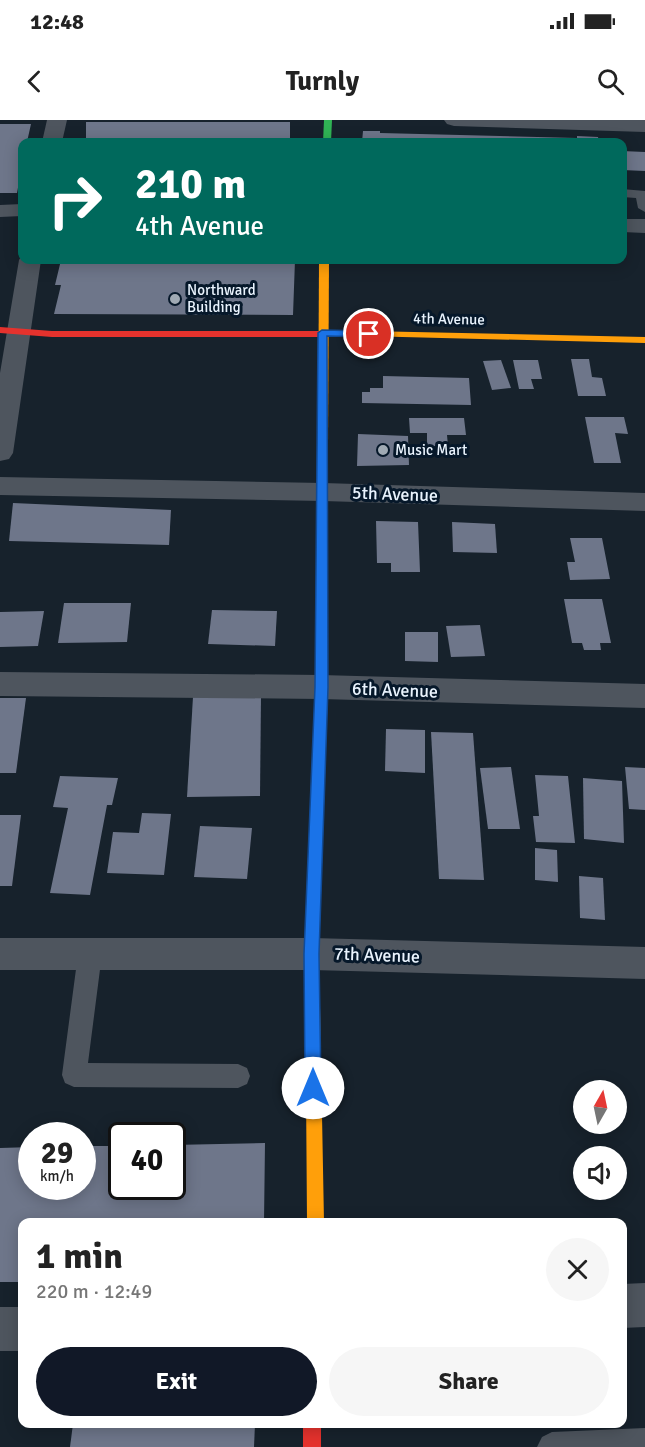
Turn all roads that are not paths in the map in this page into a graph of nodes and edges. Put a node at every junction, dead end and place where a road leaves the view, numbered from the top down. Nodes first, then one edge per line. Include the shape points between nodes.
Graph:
1 (57, 120) edge
2 (328, 120) edge
3 (454, 120) edge
4 (645, 126) edge
5 (53, 138) edge
6 (327, 138) edge
7 (627, 193) edge
8 (645, 208) edge
9 (18, 210) edge
10 (0, 211) edge
11 (627, 225) edge
12 (645, 226) edge
13 (29, 264) edge
14 (324, 264) edge
15 (9, 331) edge
16 (322, 333) junction
17 (645, 340) edge
18 (0, 453) edge
19 (0, 486) edge
20 (323, 492) junction
21 (645, 502) edge
22 (0, 684) edge
23 (321, 687) junction
24 (645, 696) edge
25 (0, 954) edge
26 (90, 954) junction
27 (312, 954) junction
28 (645, 963) edge
29 (238, 1076) dead end
30 (315, 1218) edge
31 (645, 1305) edge
32 (627, 1306) edge
33 (0, 1329) edge
34 (18, 1329) edge
35 (312, 1428) edge
36 (645, 1443) edge
37 (312, 1447) edge
38 (552, 1447) edge

1 - 5 street
2 - 6 street
3 - 4 street
7 - 8 lane via 642,194
9 - 10 street
11 - 12 street
13 - 15 street
14 - 16 street
15 - 16 street, 4th Avenue
15 - 18 street
16 - 17 street, 4th Avenue
16 - 20 street
19 - 20 street, 5th Avenue
20 - 21 street, 5th Avenue
20 - 23 street
22 - 23 street, 6th Avenue
23 - 24 street, 6th Avenue
23 - 27 street
25 - 26 street, 7th Avenue
26 - 27 street, 7th Avenue
26 - 29 lane via 74,1075
27 - 28 street, 7th Avenue
27 - 30 street
31 - 32 street
33 - 34 street
35 - 37 street
36 - 38 lane

